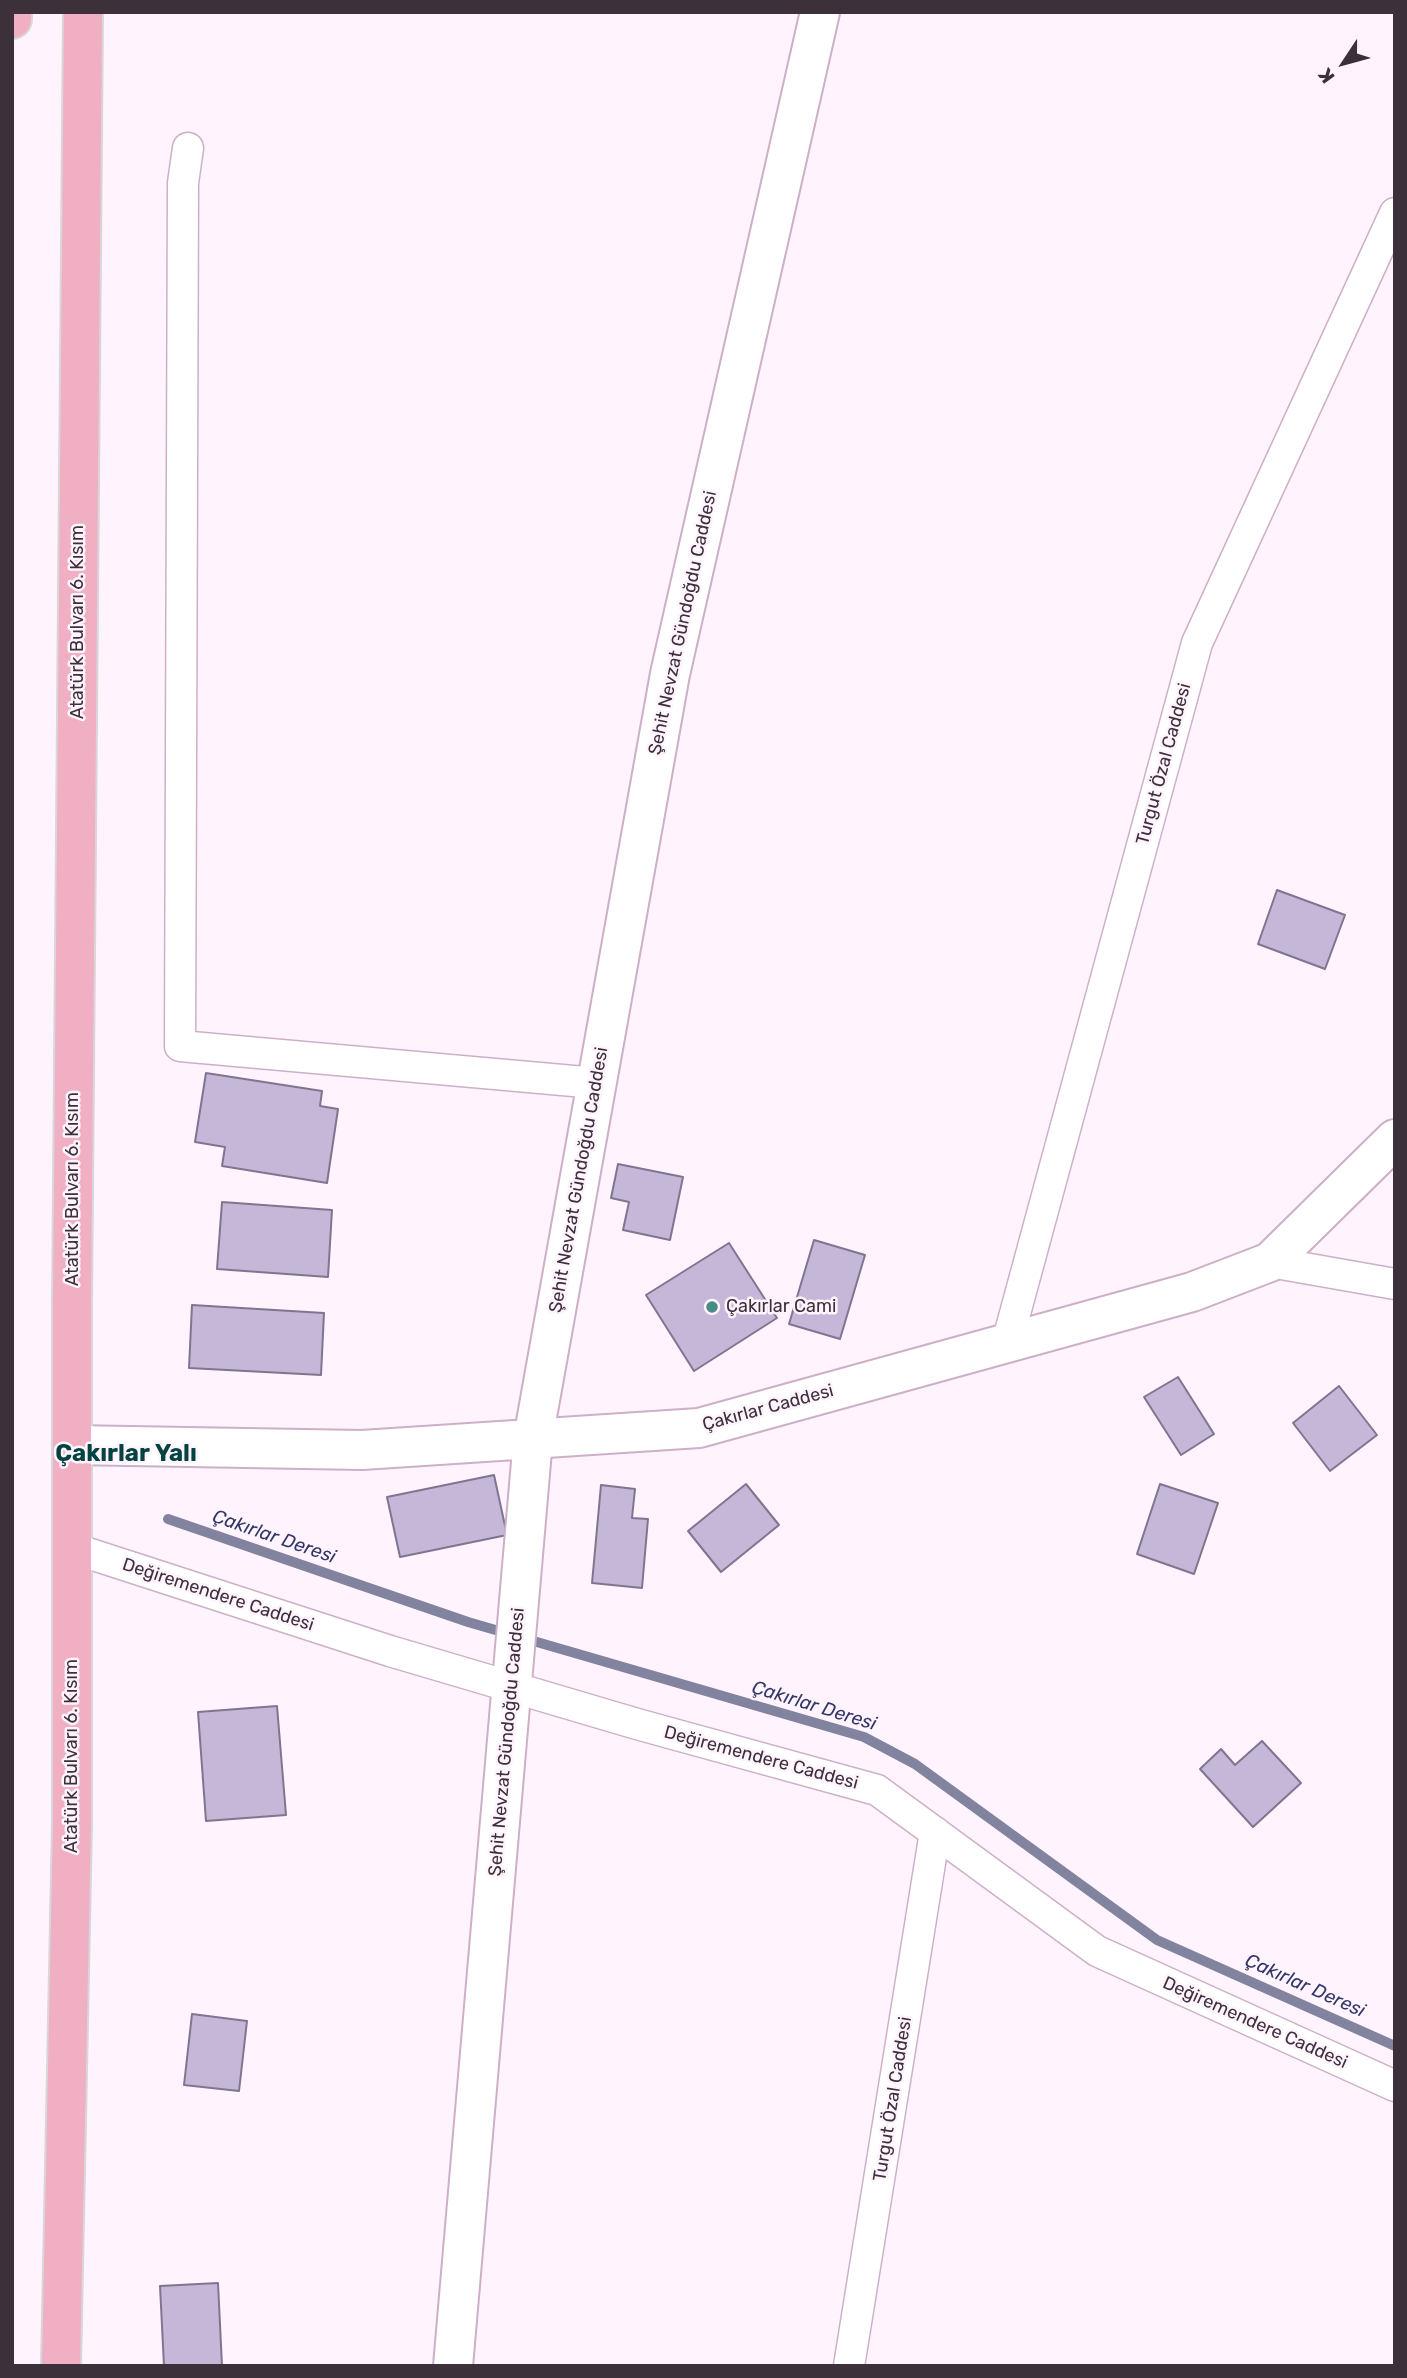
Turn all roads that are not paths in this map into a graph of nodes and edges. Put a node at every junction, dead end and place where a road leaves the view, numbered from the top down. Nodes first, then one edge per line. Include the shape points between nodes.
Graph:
1 (12, 12) edge
2 (83, 12) edge
3 (820, 12) edge
4 (12, 19) edge
5 (188, 148) dead end
6 (1395, 213) edge
7 (596, 1083) junction
8 (1395, 1139) edge
9 (1270, 1262) junction
10 (1395, 1284) edge
11 (1007, 1343) junction
12 (533, 1439) junction
13 (72, 1446) junction
14 (72, 1548) junction
15 (513, 1674) junction
16 (936, 1832) junction
17 (1395, 2086) edge
18 (61, 2366) edge
19 (453, 2366) edge
20 (849, 2366) edge

1 - 4 highway
2 - 13 highway, Atatürk Bulvarı 6. Kısım
3 - 7 street, Şehit Nevzat Gündoğdu Caddesi via 670,674
5 - 7 street via 182,197 180,1046
6 - 11 street, Turgut Özal Caddesi via 1197,643
7 - 12 street, Şehit Nevzat Gündoğdu Caddesi
8 - 9 street, Çakırlar Caddesi
9 - 10 street
9 - 11 street, Çakırlar Caddesi via 1192,1292
11 - 12 street, Çakırlar Caddesi via 699,1428
12 - 13 street, Çakırlar Caddesi via 362,1450
12 - 15 street, Şehit Nevzat Gündoğdu Caddesi
13 - 14 highway, Atatürk Bulvarı 6. Kısım
14 - 15 street, Değiremendere Caddesi via 390,1651
14 - 18 highway, Atatürk Bulvarı 6. Kısım via 72,1823
15 - 16 street, Değiremendere Caddesi via 637,1724 877,1790
15 - 19 street, Şehit Nevzat Gündoğdu Caddesi
16 - 17 street, Değiremendere Caddesi via 1097,1951
16 - 20 street, Turgut Özal Caddesi

